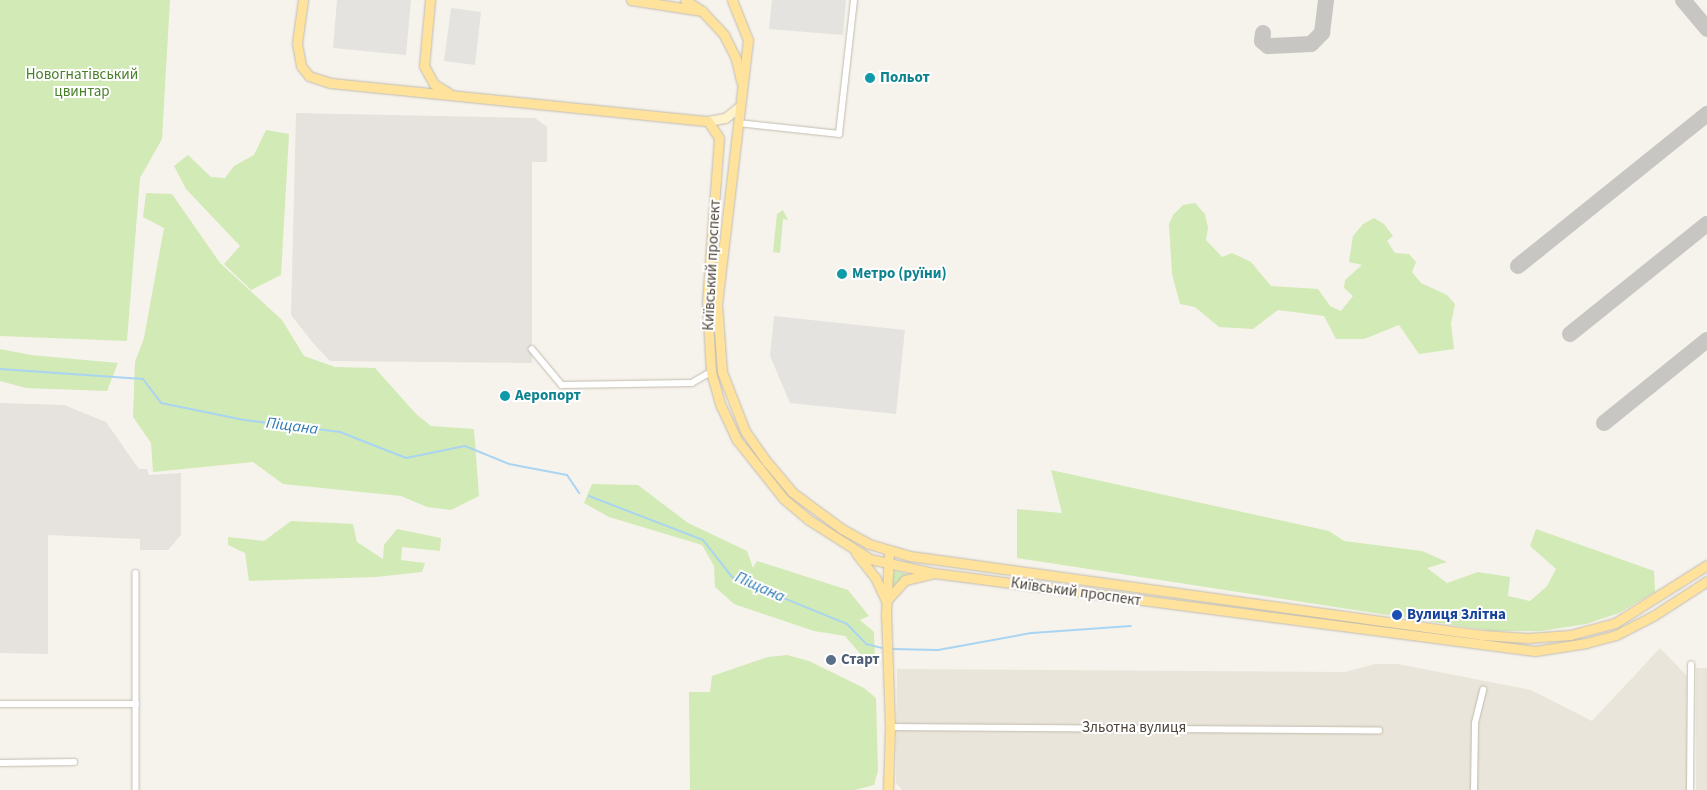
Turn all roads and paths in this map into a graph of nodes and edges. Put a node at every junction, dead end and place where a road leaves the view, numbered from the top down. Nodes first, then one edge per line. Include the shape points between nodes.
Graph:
1 (303, 0) edge
2 (430, 0) edge
3 (630, 0) edge
4 (686, 0) edge
5 (732, 0) edge
6 (854, 0) edge
7 (702, 11) junction
8 (741, 84) junction
9 (451, 95) junction
10 (739, 107) junction
11 (708, 121) junction
12 (738, 123) junction
13 (532, 349) dead end
14 (711, 372) junction
15 (816, 510) junction
16 (809, 520) junction
17 (852, 548) junction
18 (889, 552) junction
19 (887, 564) junction
20 (1707, 565) edge
21 (136, 573) dead end
22 (934, 573) junction
23 (1688, 578) junction
24 (1707, 581) edge
25 (1698, 586) junction
26 (886, 601) junction
27 (1691, 665) dead end
28 (1483, 690) dead end
29 (0, 704) edge
30 (136, 704) junction
31 (890, 727) junction
32 (1379, 730) dead end
33 (74, 762) dead end
34 (0, 763) edge
35 (136, 790) edge
36 (888, 790) edge
37 (1474, 790) edge
38 (1690, 790) edge

1 - 9 main road via 298,52 301,66 309,76 331,83
2 - 9 main road via 424,66 434,84
3 - 7 main road
4 - 7 main road
5 - 8 main road, Київський проспект via 748,40
6 - 12 street via 839,134
7 - 8 main road via 730,46
8 - 10 main road, Київський проспект
9 - 11 main road
10 - 11 main road via 725,118
10 - 12 main road, Київський проспект
11 - 14 main road, Київський проспект via 719,138 707,303
12 - 15 main road, Київський проспект via 717,304 722,372 745,431 790,489
13 - 14 street via 562,385 692,383
14 - 16 main road, Київський проспект via 721,406 737,440 784,499
15 - 16 main road
15 - 18 main road, Київський проспект via 842,529
16 - 17 main road, Київський проспект
17 - 19 main road, Київський проспект
17 - 26 main road via 874,577
18 - 19 main road
18 - 23 main road, Київський проспект via 1482,635 1528,638 1570,635 1615,623
19 - 22 main road, Київський проспект
19 - 26 main road
20 - 23 main road, Київський проспект
21 - 30 street
22 - 25 main road, Київський проспект via 1535,651 1609,637 1653,616
22 - 26 main road via 905,580
23 - 25 main road
24 - 25 main road, Київський проспект
26 - 31 main road
27 - 38 street
28 - 37 street via 1475,723
29 - 30 street
30 - 35 street
31 - 32 street, Зльотна вулиця
31 - 36 main road
33 - 34 street

